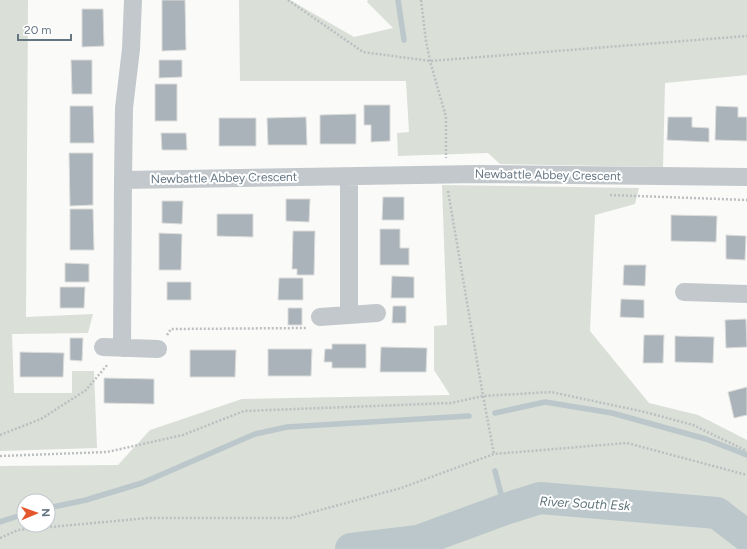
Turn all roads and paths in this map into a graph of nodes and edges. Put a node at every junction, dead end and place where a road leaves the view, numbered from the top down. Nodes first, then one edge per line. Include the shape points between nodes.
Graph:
1 (133, 0) edge
2 (288, 0) edge
3 (421, 0) edge
4 (747, 36) edge
5 (430, 60) junction
6 (446, 174) junction
7 (349, 177) junction
8 (747, 177) edge
9 (123, 180) junction
10 (684, 292) dead end
11 (747, 294) edge
12 (377, 313) dead end
13 (349, 315) junction
14 (320, 317) joint
15 (103, 347) dead end
16 (122, 348) junction
17 (158, 349) joint
18 (483, 396) junction
19 (0, 435) edge
20 (747, 451) edge
21 (494, 454) junction
22 (0, 456) edge
23 (747, 475) edge
24 (0, 538) edge

1 - 9 street via 132,49 124,108
2 - 5 path via 363,52
3 - 5 path
4 - 5 path
5 - 6 path via 446,117
6 - 7 street, Newbattle Abbey Crescent
6 - 8 street, Newbattle Abbey Crescent
6 - 18 path
7 - 9 street, Newbattle Abbey Crescent
7 - 13 street
9 - 16 street
10 - 11 street
12 - 13 street
13 - 14 street
14 - 17 path via 306,328 171,329
15 - 16 street
16 - 17 street
16 - 19 path via 86,390 41,419
18 - 20 path via 551,392 693,425
18 - 21 path
18 - 22 path via 451,403 244,411 183,435 106,452
21 - 23 path via 627,442
21 - 24 path via 401,488 291,518 148,518 18,530

